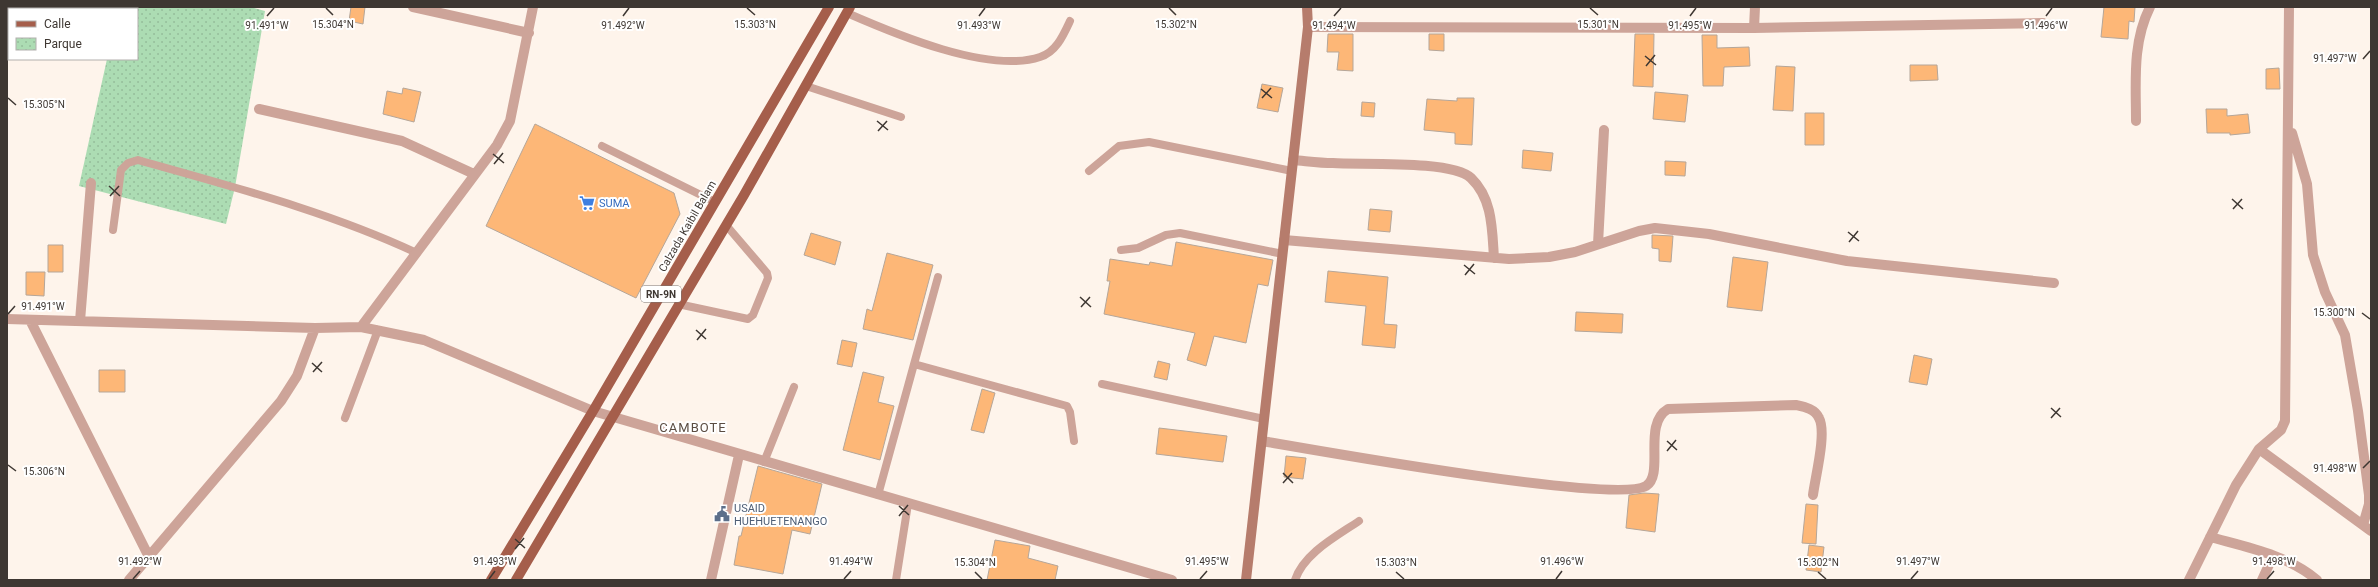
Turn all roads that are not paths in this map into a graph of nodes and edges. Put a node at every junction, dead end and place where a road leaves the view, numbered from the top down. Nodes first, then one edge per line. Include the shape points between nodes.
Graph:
1 (413, 7) edge
2 (533, 7) edge
3 (829, 7) edge
4 (1307, 7) edge
5 (1755, 7) edge
6 (2150, 7) edge
7 (2289, 7) edge
8 (848, 10) edge
9 (1070, 21) dead end
10 (2043, 23) dead end
11 (1308, 26) junction
12 (1754, 28) junction
13 (529, 33) junction
14 (806, 86) junction
15 (259, 109) dead end
16 (901, 117) dead end
17 (2136, 121) dead end
18 (2289, 123) junction
19 (1604, 130) dead end
20 (602, 146) dead end
21 (1293, 160) junction
22 (1089, 171) dead end
23 (1292, 171) junction
24 (474, 174) junction
25 (91, 183) dead end
26 (715, 202) junction
27 (726, 225) junction
28 (113, 230) dead end
29 (1284, 240) junction
30 (1598, 244) junction
31 (1121, 250) dead end
32 (417, 253) junction
33 (1283, 254) junction
34 (1494, 258) junction
35 (938, 277) dead end
36 (2054, 282) dead end
37 (678, 304) junction
38 (7, 319) edge
39 (30, 320) junction
40 (80, 321) junction
41 (361, 327) junction
42 (315, 328) junction
43 (378, 330) junction
44 (914, 364) junction
45 (1102, 384) dead end
46 (794, 387) dead end
47 (593, 411) junction
48 (614, 417) junction
49 (345, 418) dead end
50 (1264, 419) junction
51 (1074, 441) dead end
52 (1262, 441) junction
53 (2259, 449) junction
54 (739, 455) junction
55 (764, 462) junction
56 (878, 495) junction
57 (1812, 495) dead end
58 (908, 504) junction
59 (1359, 521) dead end
60 (2367, 528) edge
61 (2210, 537) junction
62 (2273, 556) junction
63 (149, 557) junction
64 (129, 580) edge
65 (491, 580) edge
66 (516, 580) edge
67 (711, 580) edge
68 (896, 580) edge
69 (1172, 580) edge
70 (1246, 580) edge
71 (1295, 580) edge
72 (2189, 580) edge
73 (2262, 580) edge
74 (2317, 580) edge

1 - 13 street
2 - 13 street
3 - 26 main road, Calzada Kaibil Balam / RN-9N
4 - 11 street
5 - 12 street
6 - 17 street via 2141,24 2135,62
7 - 18 street
8 - 9 lane via 932,46 986,59 1017,62 1041,57 1060,44
8 - 14 main road, RN-9N
10 - 12 street
11 - 12 street
11 - 21 street
13 - 24 street via 510,121 497,145
14 - 16 lane
14 - 27 main road, RN-9N
15 - 24 street via 402,141
18 - 53 street via 2285,421 2281,430
18 - 60 street via 2307,184 2313,256 2325,292 2345,335 2369,495
19 - 30 street
20 - 26 lane
21 - 23 street
21 - 34 street via 1446,168 1470,177 1483,194 1491,214
22 - 23 lane via 1120,146 1149,142
23 - 29 street
24 - 32 street
25 - 40 street
26 - 47 main road, Calzada Kaibil Balam / RN-9N
27 - 37 main road, RN-9N
27 - 37 lane via 767,274 768,278 753,315 748,319
28 - 32 lane via 121,170 128,163 138,160 286,202 368,230
29 - 33 street
29 - 34 street
30 - 34 street via 1549,257
30 - 36 street via 1655,228 1709,234 1846,261
31 - 33 lane via 1138,248 1166,235 1180,233
32 - 41 street
33 - 50 street
35 - 44 lane
37 - 48 main road, RN-9N
38 - 39 street
39 - 40 street
39 - 63 street
40 - 42 street
41 - 42 street
41 - 43 street
42 - 63 street via 297,376 281,401
43 - 47 street via 424,340
43 - 49 lane
44 - 51 lane via 1067,406
44 - 56 lane
45 - 50 lane
46 - 55 lane
47 - 48 street
47 - 65 main road, Calzada Kaibil Balam / RN-9N
48 - 54 street
48 - 66 main road, RN-9N
50 - 52 street
52 - 57 street via 1546,485 1626,491 1646,486 1652,478 1658,417 1668,409 1796,405 1811,409 1820,418 1822,431
52 - 70 street
53 - 60 street
53 - 61 street via 2236,484
54 - 55 street
54 - 67 street
55 - 56 street
56 - 58 street
58 - 68 lane
58 - 69 street
59 - 71 lane via 1309,558 1298,569
61 - 62 street
61 - 72 street
62 - 73 street
62 - 74 street via 2305,570
63 - 64 street

